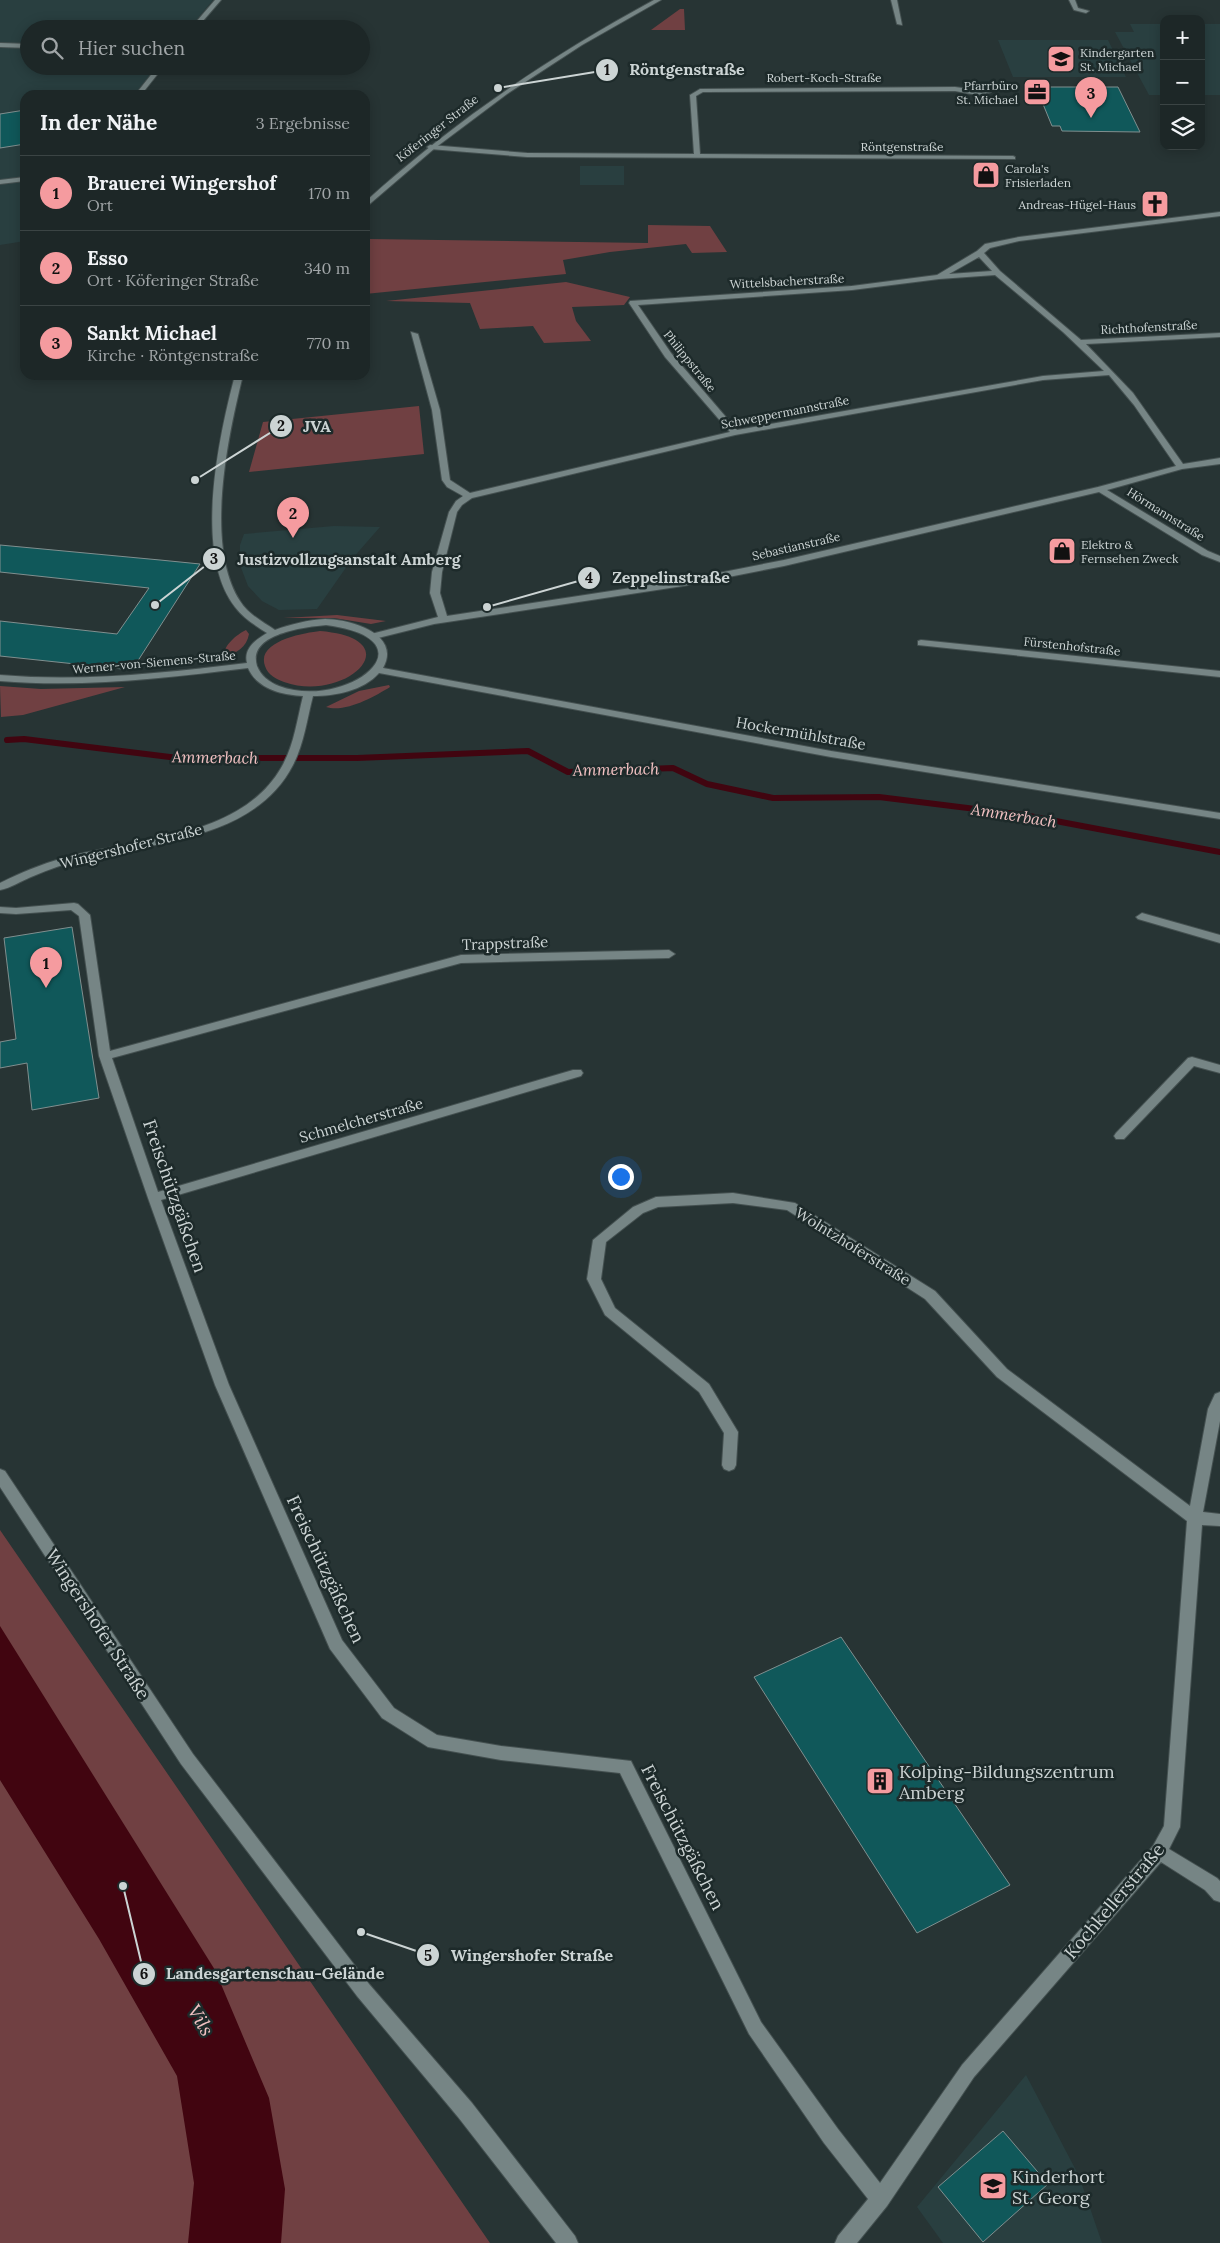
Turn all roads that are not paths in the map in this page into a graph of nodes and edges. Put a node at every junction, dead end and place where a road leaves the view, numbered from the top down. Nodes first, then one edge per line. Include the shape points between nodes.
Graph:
1 (218, 0) edge
2 (658, 0) edge
3 (894, 0) edge
4 (1072, 0) edge
5 (1086, 11) dead end
6 (201, 20) edge
7 (900, 24) dead end
8 (0, 45) edge
9 (20, 46) edge
10 (155, 75) edge
11 (142, 90) edge
12 (988, 92) dead end
13 (430, 147) junction
14 (697, 156) junction
15 (1013, 158) dead end
16 (20, 180) edge
17 (0, 182) edge
18 (370, 201) edge
19 (1220, 214) edge
20 (980, 253) junction
21 (997, 273) junction
22 (938, 277) junction
23 (637, 302) joint
24 (414, 334) dead end
25 (1220, 335) edge
26 (1080, 342) junction
27 (1110, 373) junction
28 (238, 380) edge
29 (735, 433) junction
30 (1220, 461) edge
31 (1181, 467) junction
32 (1100, 489) junction
33 (469, 496) junction
34 (1220, 559) edge
35 (444, 620) junction
36 (274, 633) junction
37 (374, 636) junction
38 (921, 643) dead end
39 (250, 665) junction
40 (378, 670) junction
41 (1220, 674) edge
42 (0, 678) edge
43 (308, 694) junction
44 (1220, 816) edge
45 (0, 886) edge
46 (0, 910) edge
47 (1142, 917) dead end
48 (1220, 939) edge
49 (669, 954) dead end
50 (105, 1056) junction
51 (1220, 1069) edge
52 (577, 1073) dead end
53 (1120, 1136) dead end
54 (154, 1198) junction
55 (1220, 1398) edge
56 (729, 1464) dead end
57 (0, 1475) edge
58 (1195, 1518) junction
59 (1220, 1520) edge
60 (1160, 1852) junction
61 (1220, 1894) edge
62 (880, 2199) junction
63 (568, 2243) edge
64 (845, 2243) edge

1 - 6 street
2 - 13 street, Köferinger Straße via 517,82
3 - 7 street
4 - 5 street via 1076,9
8 - 9 street
10 - 11 street
12 - 14 street, Robert-Koch-Straße via 956,88 702,90 693,94
13 - 14 street, Röntgenstraße via 519,155
13 - 18 street, Köferinger Straße
14 - 15 street, Röntgenstraße
16 - 17 street
19 - 20 street, Wittelsbacherstraße via 1019,239 988,246
20 - 21 street
20 - 22 street, Wittelsbacherstraße
21 - 22 street, Wittelsbacherstraße
21 - 26 street
22 - 23 street, Wittelsbacherstraße via 852,288
23 - 29 street, Philippstraße via 633,303 668,354
24 - 33 street via 436,410 446,480
25 - 26 street, Richthofenstraße
26 - 27 street
27 - 29 street, Schweppermannstraße via 1043,378
27 - 31 street via 1130,394
28 - 36 street via 218,469 220,552 224,576 234,600 254,620
29 - 33 street, Schweppermannstraße
30 - 31 street, Sebastianstraße
31 - 32 street, Sebastianstraße
32 - 34 street, Hörmannstraße
32 - 35 street, Sebastianstraße via 784,563
33 - 35 street via 453,512 437,572 435,593
35 - 37 street, Sebastianstraße
36 - 37 street via 298,625 326,622 354,627
36 - 39 street via 259,643 251,654
37 - 40 street via 382,648 383,659
38 - 41 street, Fürstenhofstraße
39 - 42 street, Werner-von-Siemens-Straße via 84,682
39 - 43 street via 257,677 269,685
40 - 43 street via 341,690
40 - 44 street, Hockermühlstraße via 831,754
43 - 45 street, Wingershofer Straße via 297,742 282,775 249,808 190,835 67,860
46 - 50 street, Freischützgäßchen via 74,906 84,915
47 - 48 street
49 - 50 street, Trappstraße via 461,959 315,994
50 - 54 street, Freischützgäßchen
51 - 53 street via 1192,1061
52 - 54 street, Schmelcherstraße
54 - 62 street, Freischützgäßchen via 222,1385 336,1644 388,1713 434,1742 501,1753 625,1766 756,2028 831,2136
55 - 58 street, Kochkellerstraße via 1215,1409
56 - 58 street, Wolntzhoferstraße via 731,1432 704,1388 610,1311 594,1279 600,1240 638,1210 656,1202 732,1198 790,1206 930,1295 1002,1373
57 - 63 street, Wingershofer Straße via 187,1759 363,1990 465,2110
58 - 59 street
58 - 60 street, Kochkellerstraße via 1172,1827
60 - 61 street via 1211,1884
60 - 62 street, Kochkellerstraße via 968,2070
62 - 64 street, Kochkellerstraße

